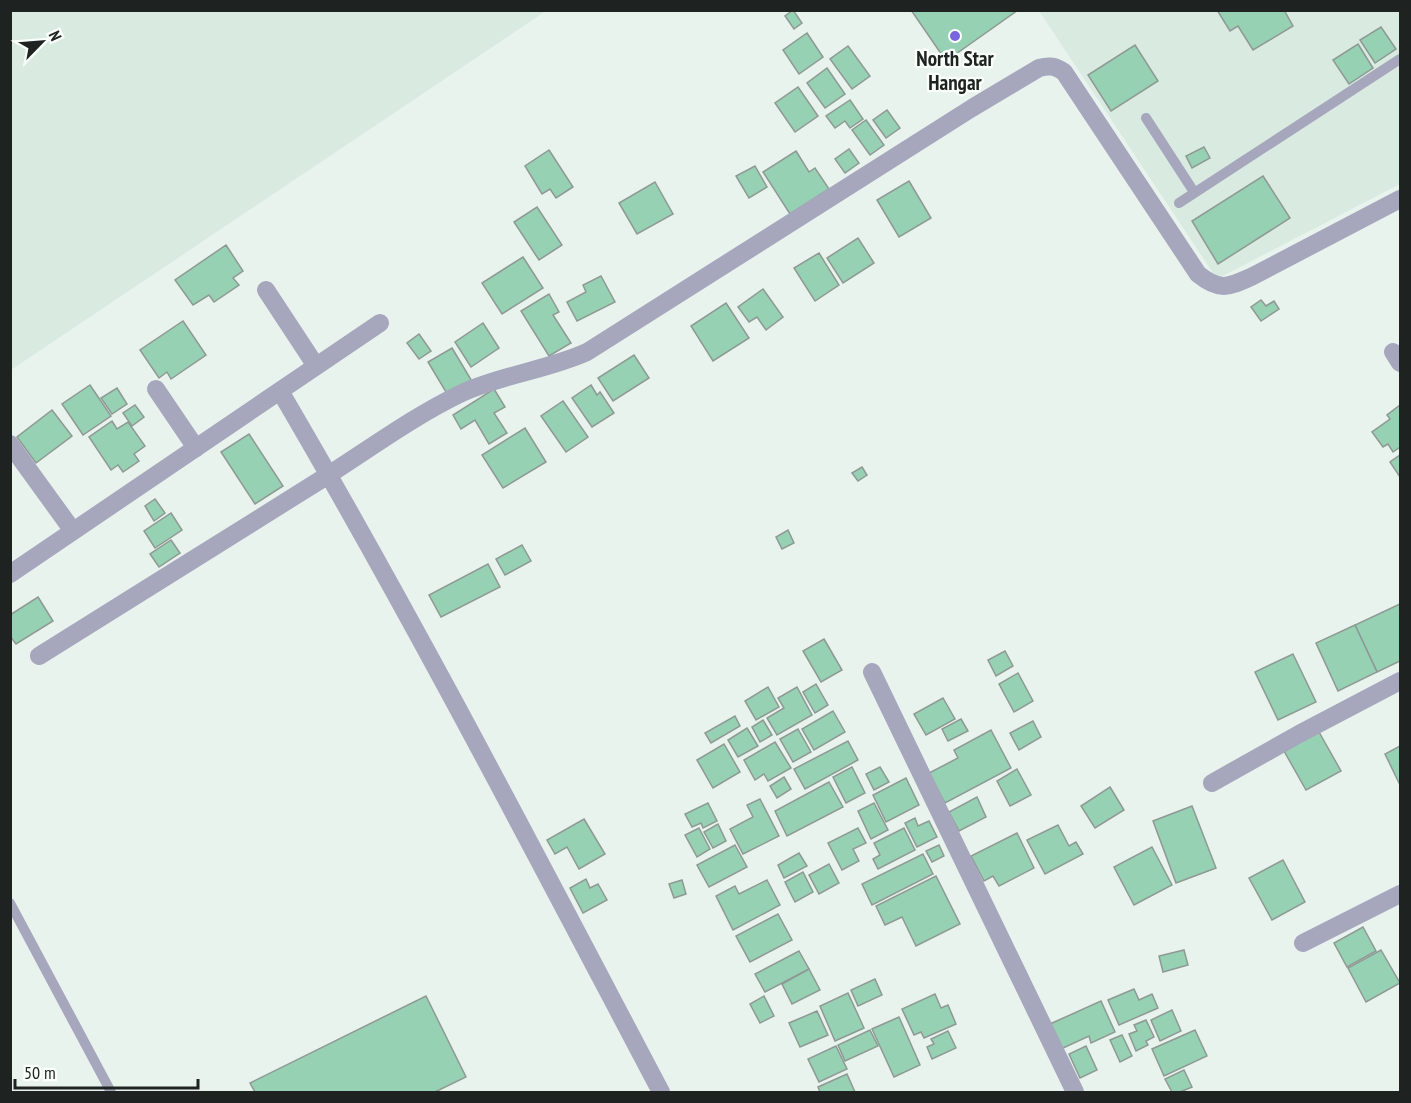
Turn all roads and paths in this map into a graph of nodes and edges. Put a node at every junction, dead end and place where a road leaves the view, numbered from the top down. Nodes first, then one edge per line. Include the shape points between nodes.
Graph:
1 (1401, 59) edge
2 (1146, 118) dead end
3 (1194, 192) junction
4 (1401, 199) edge
5 (1179, 202) dead end
6 (266, 290) dead end
7 (380, 323) dead end
8 (316, 366) junction
9 (156, 389) dead end
10 (280, 391) junction
11 (10, 444) edge
12 (196, 448) junction
13 (329, 475) junction
14 (73, 531) junction
15 (10, 574) edge
16 (39, 656) dead end
17 (872, 672) dead end
18 (1401, 681) edge
19 (1212, 783) dead end
20 (1401, 894) edge
21 (10, 903) edge
22 (1303, 943) dead end
23 (111, 1092) edge
24 (661, 1092) edge
25 (1075, 1092) edge

1 - 3 lane
2 - 3 lane
3 - 5 lane
4 - 13 street via 1232,286 1221,287 1198,274 1064,72 1049,66 972,108 587,352 464,393 419,416
6 - 8 street
7 - 8 street
8 - 10 street
9 - 12 street
10 - 12 street
10 - 13 street
11 - 14 street
12 - 14 street
13 - 16 street
13 - 24 street via 501,788
14 - 15 street
17 - 25 street
18 - 19 street
20 - 22 street
21 - 23 lane

